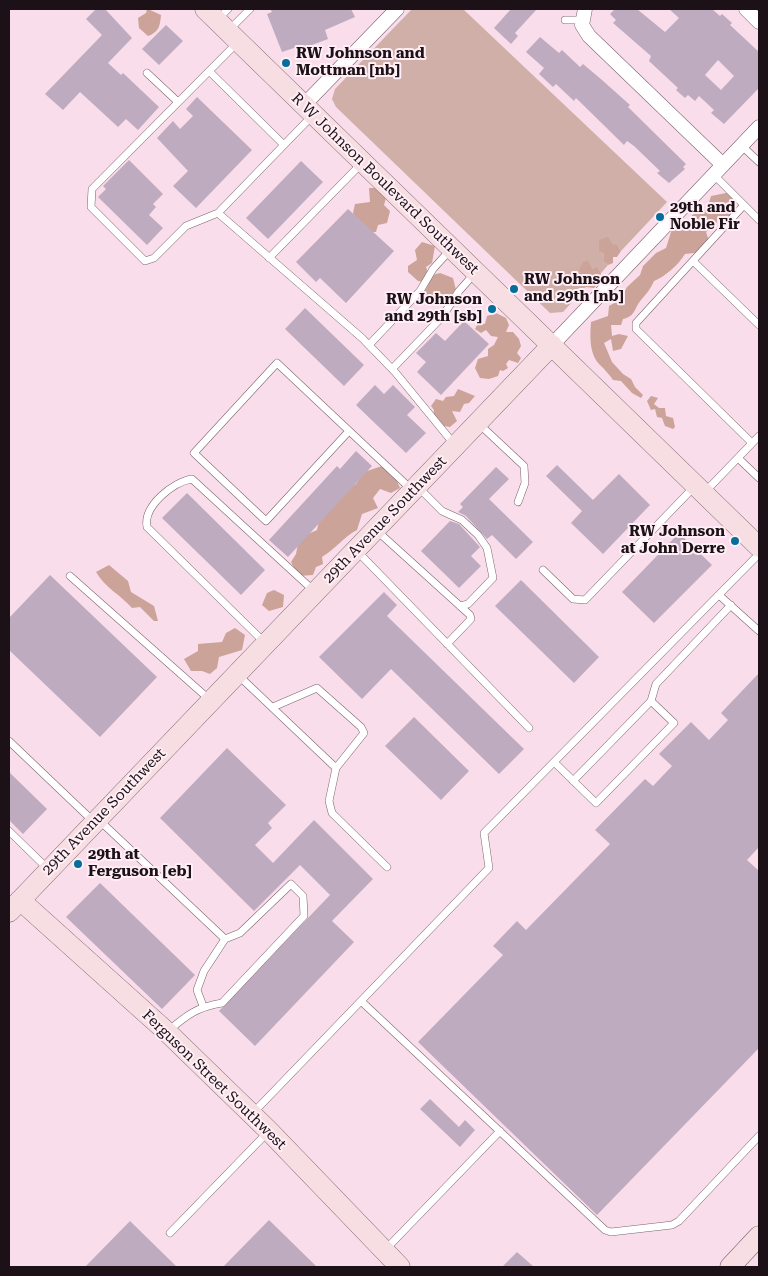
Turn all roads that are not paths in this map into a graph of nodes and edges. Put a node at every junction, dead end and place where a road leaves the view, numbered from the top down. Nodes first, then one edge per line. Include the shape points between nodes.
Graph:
1 (250, 9) edge
2 (397, 9) edge
3 (746, 9) edge
4 (583, 14) edge
5 (565, 20) dead end
6 (223, 22) edge
7 (759, 22) edge
8 (209, 71) junction
9 (147, 73) dead end
10 (178, 102) junction
11 (309, 110) junction
12 (759, 128) edge
13 (284, 145) junction
14 (742, 146) junction
15 (362, 162) junction
16 (759, 162) edge
17 (719, 170) junction
18 (744, 205) junction
19 (218, 213) junction
20 (759, 220) edge
21 (452, 248) junction
22 (269, 258) junction
23 (693, 261) junction
24 (476, 272) junction
25 (759, 325) edge
26 (369, 345) junction
27 (552, 345) junction
28 (392, 369) junction
29 (478, 422) junction
30 (350, 431) junction
31 (759, 436) edge
32 (752, 443) junction
33 (455, 446) junction
34 (738, 458) junction
35 (759, 478) edge
36 (415, 488) junction
37 (700, 489) junction
38 (518, 502) dead end
39 (376, 529) junction
40 (759, 547) edge
41 (356, 550) junction
42 (759, 554) edge
43 (543, 570) dead end
44 (70, 576) dead end
45 (315, 592) junction
46 (719, 595) junction
47 (460, 606) junction
48 (731, 606) junction
49 (759, 631) edge
50 (266, 644) junction
51 (447, 644) junction
52 (237, 674) junction
53 (211, 701) junction
54 (651, 701) junction
55 (273, 707) junction
56 (529, 728) dead end
57 (9, 741) edge
58 (554, 762) junction
59 (336, 768) junction
60 (573, 780) junction
61 (96, 821) junction
62 (9, 831) edge
63 (387, 867) dead end
64 (49, 870) junction
65 (13, 904) edge
66 (224, 940) junction
67 (361, 1001) junction
68 (203, 1006) junction
69 (167, 1032) junction
70 (252, 1115) junction
71 (500, 1131) junction
72 (269, 1132) junction
73 (759, 1136) edge
74 (170, 1233) dead end
75 (759, 1236) edge
76 (384, 1251) junction
77 (399, 1267) edge
78 (730, 1267) edge

1 - 6 lane
2 - 11 street
3 - 7 street
4 - 5 lane
4 - 17 street via 589,36
6 - 8 lane
6 - 11 street, R W Johnson Boulevard Southwest
8 - 10 lane
8 - 13 lane
9 - 10 lane
10 - 19 lane via 92,190 91,207 145,262 154,258 186,226
11 - 13 lane
11 - 15 street, R W Johnson Boulevard Southwest
12 - 14 street, 29th Avenue Southwest
13 - 19 lane
14 - 16 lane
14 - 17 street, 29th Avenue Southwest
15 - 21 street, R W Johnson Boulevard Southwest
15 - 22 lane
17 - 18 lane
17 - 27 street, 29th Avenue Southwest
18 - 20 lane
18 - 23 lane
19 - 22 lane
21 - 24 street, R W Johnson Boulevard Southwest
21 - 26 lane via 433,269 420,291
22 - 26 lane
23 - 25 lane
23 - 32 lane via 636,323 636,329
24 - 27 street, R W Johnson Boulevard Southwest
24 - 28 lane via 459,290 442,317
26 - 28 lane
27 - 29 street, 29th Avenue Southwest
27 - 37 street, R W Johnson Boulevard Southwest
28 - 33 lane
29 - 33 street, 29th Avenue Southwest
29 - 38 lane via 524,466 525,483
30 - 30 lane via 277,363 194,453 266,521
30 - 36 lane
31 - 32 lane
32 - 34 lane
33 - 36 street, 29th Avenue Southwest
34 - 35 lane
34 - 37 lane
36 - 39 street, 29th Avenue Southwest
36 - 47 lane via 442,511 468,525 486,548 493,578 468,604
37 - 40 street, R W Johnson Boulevard Southwest
37 - 43 lane via 585,600 573,599
39 - 41 street, 29th Avenue Southwest
39 - 47 lane
41 - 45 street, 29th Avenue Southwest
41 - 51 lane
42 - 46 lane
44 - 53 lane
45 - 50 street, 29th Avenue Southwest
45 - 50 lane via 192,479 166,492 149,511 147,527
46 - 48 lane
46 - 58 lane
47 - 51 lane via 471,619
48 - 49 lane
48 - 54 lane via 656,684
50 - 52 street, 29th Avenue Southwest
51 - 56 lane
52 - 53 street, 29th Avenue Southwest
52 - 55 lane
53 - 61 street, 29th Avenue Southwest
54 - 60 lane
54 - 60 lane via 674,723 596,803
55 - 59 lane
55 - 59 lane via 317,688 361,727 364,733
57 - 61 lane
58 - 60 lane
58 - 67 lane via 484,832 489,868
59 - 63 lane via 329,801 332,813
61 - 64 street, 29th Avenue Southwest
61 - 66 lane
62 - 64 lane
64 - 65 street, 29th Avenue Southwest
65 - 69 street, Ferguson Street Southwest
66 - 68 lane via 204,971 197,990
66 - 68 lane via 240,933 291,884 303,896 304,916 222,1003
67 - 70 lane
67 - 71 lane
68 - 69 lane via 189,1013
69 - 70 street, Ferguson Street Southwest
70 - 72 street, Ferguson Street Southwest
71 - 73 lane via 605,1230 611,1232 672,1225 679,1221
71 - 76 lane
72 - 74 lane
72 - 76 street, Ferguson Street Southwest
75 - 78 street
76 - 77 street, Ferguson Street Southwest

